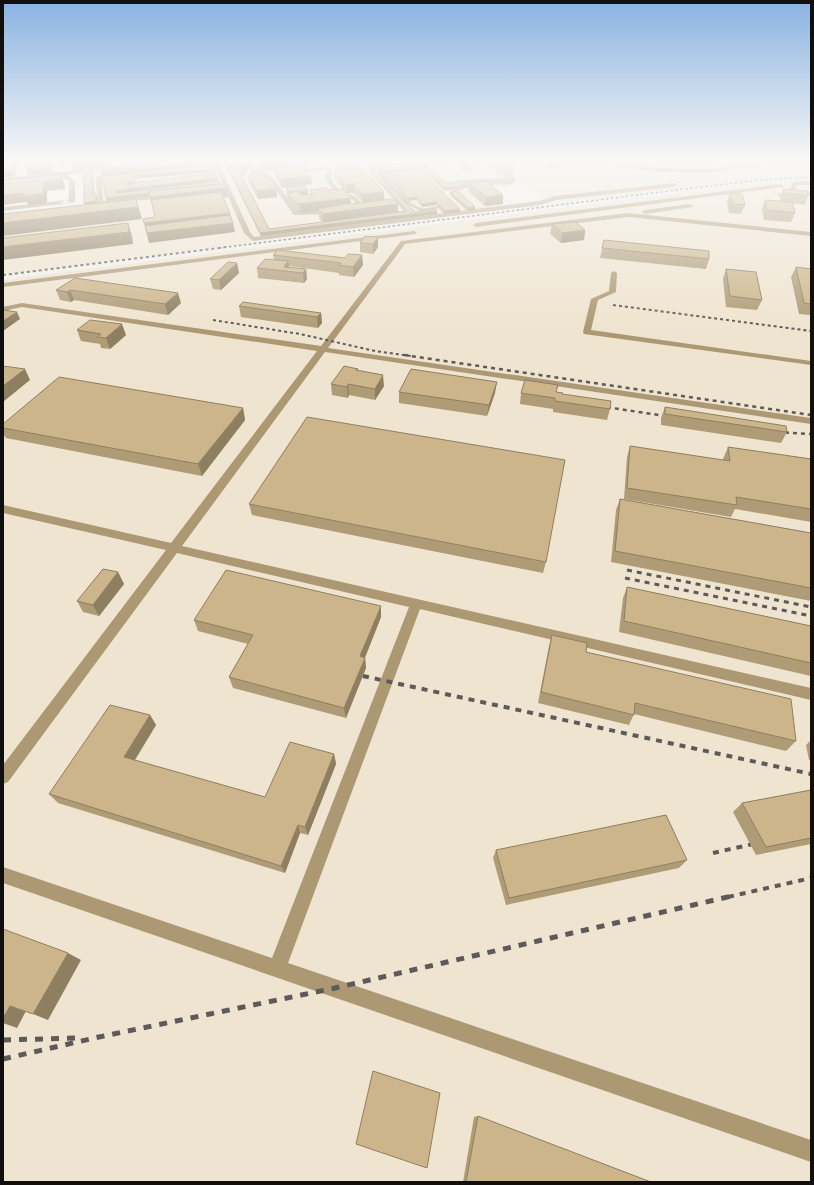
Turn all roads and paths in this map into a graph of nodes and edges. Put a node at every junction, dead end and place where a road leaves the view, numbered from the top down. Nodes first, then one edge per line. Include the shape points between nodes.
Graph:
1 (240, 217) edge
2 (425, 217) edge
3 (537, 217) edge
4 (609, 217) edge
5 (650, 217) edge
6 (469, 226) dead end
7 (422, 232) dead end
8 (811, 234) edge
9 (614, 273) dead end
10 (3, 285) edge
11 (3, 309) edge
12 (322, 349) junction
13 (811, 363) edge
14 (811, 421) edge
15 (3, 509) edge
16 (174, 547) junction
17 (416, 603) junction
18 (811, 694) edge
19 (3, 777) edge
20 (3, 875) edge
21 (277, 969) junction
22 (811, 1151) edge

1 - 2 street via 247,233 253,239
3 - 6 street
4 - 12 street via 402,242
5 - 8 street
7 - 10 street
9 - 13 street via 612,292 595,299 587,332
11 - 12 street via 22,305
12 - 14 street
12 - 16 street
15 - 16 street
16 - 17 street
16 - 19 street
17 - 18 street
17 - 21 street
20 - 21 street
21 - 22 street

